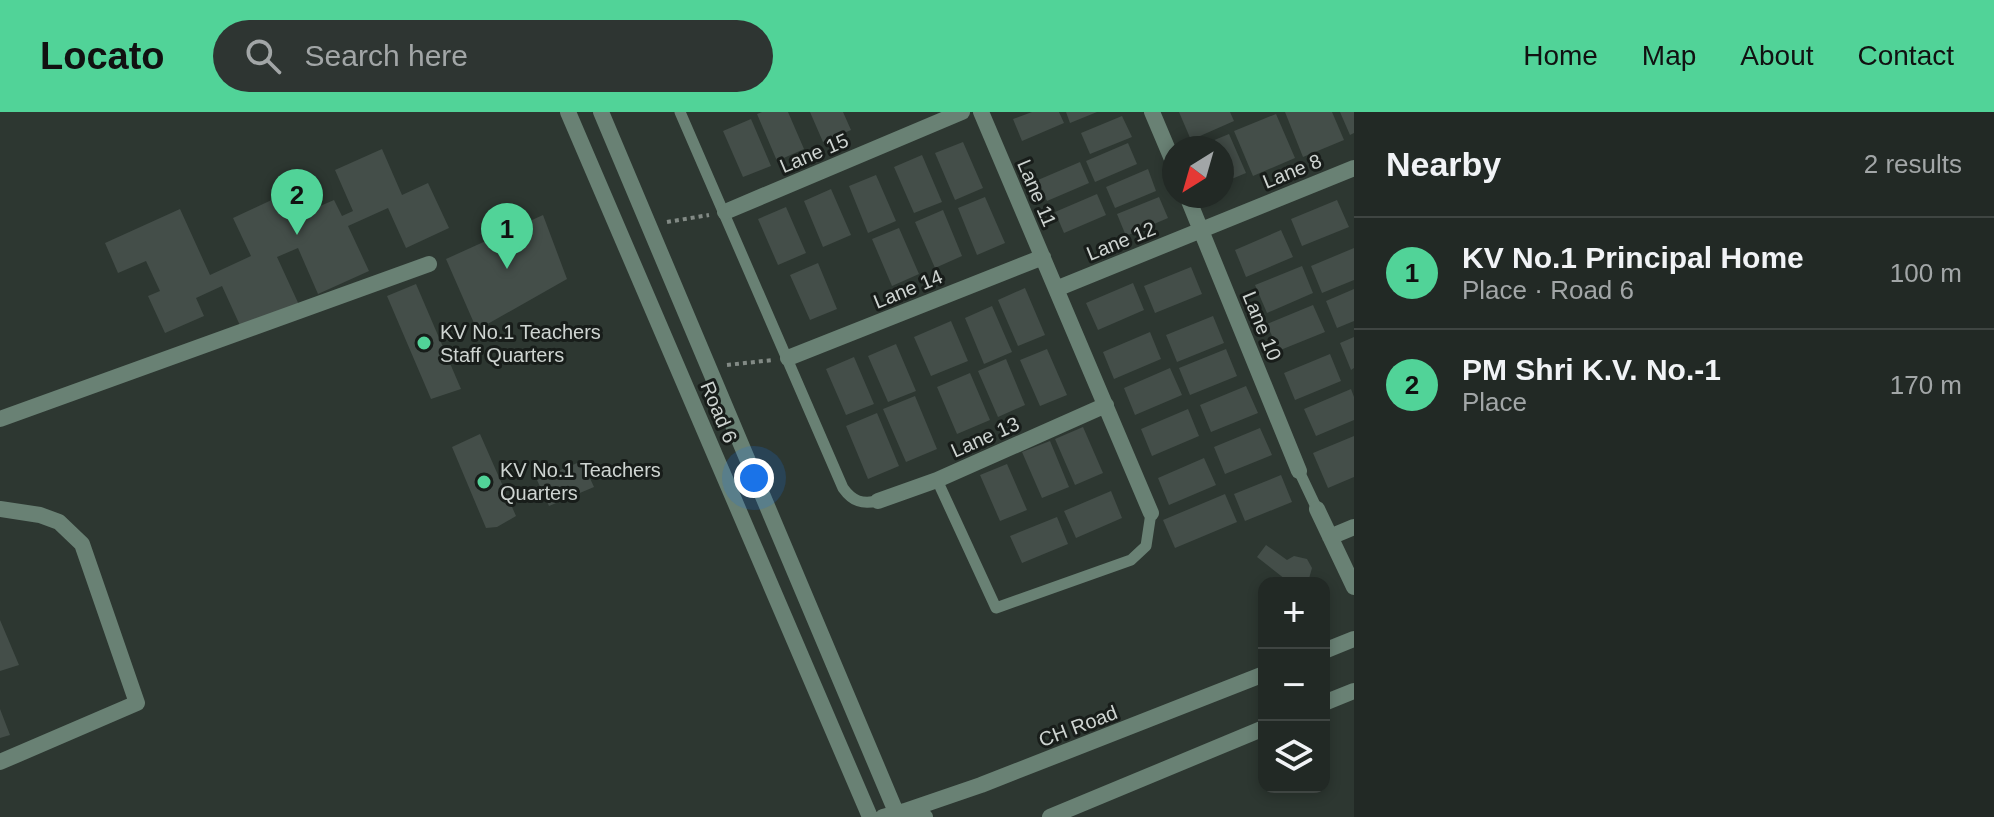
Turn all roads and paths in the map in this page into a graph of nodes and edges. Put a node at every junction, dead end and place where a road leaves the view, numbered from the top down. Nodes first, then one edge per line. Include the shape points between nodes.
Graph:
1 (568, 112) edge
2 (601, 112) edge
3 (680, 112) edge
4 (962, 112) edge
5 (981, 112) edge
6 (1152, 112) edge
7 (1162, 136) edge
8 (1353, 171) edge
9 (1192, 208) edge
10 (725, 212) junction
11 (649, 226) junction
12 (1202, 230) junction
13 (1043, 257) junction
14 (429, 264) dead end
15 (1056, 289) junction
16 (788, 358) junction
17 (708, 367) junction
18 (1106, 405) junction
19 (0, 419) edge
20 (1299, 471) joint
21 (937, 480) junction
22 (878, 501) joint
23 (0, 509) edge
24 (1317, 509) joint
25 (1151, 513) joint
26 (1354, 527) edge
27 (1330, 537) junction
28 (1354, 587) edge
29 (1354, 639) edge
30 (1329, 649) edge
31 (1258, 676) edge
32 (1354, 691) edge
33 (1330, 701) edge
34 (1258, 730) edge
35 (0, 762) edge
36 (894, 813) edge
37 (870, 817) edge
38 (925, 817) edge
39 (1050, 817) edge

1 - 37 street, Road 6
2 - 11 street, Road 6
3 - 10 lane
4 - 10 street, Lane 15
5 - 13 street, Lane 11
6 - 7 street
8 - 12 street, Lane 8
9 - 12 street, Lane 10
10 - 11 path
10 - 16 lane
11 - 17 street, Road 6
12 - 15 street, Lane 12
12 - 20 street, Lane 10
13 - 15 street, Lane 11
13 - 16 street, Lane 14
14 - 19 street
15 - 18 street, Lane 11
16 - 17 path
16 - 22 lane via 843,488 851,499
17 - 36 street, Road 6
18 - 21 street, Lane 13
18 - 25 street, Lane 11
20 - 24 lane
21 - 22 street, Lane 13
21 - 25 lane via 996,608 1131,560 1146,546
23 - 35 street via 59,522 82,544 137,703
24 - 27 street
26 - 27 street
27 - 28 street
29 - 30 street
31 - 36 street, CH Road via 981,785
32 - 33 street
34 - 39 street
36 - 38 street

